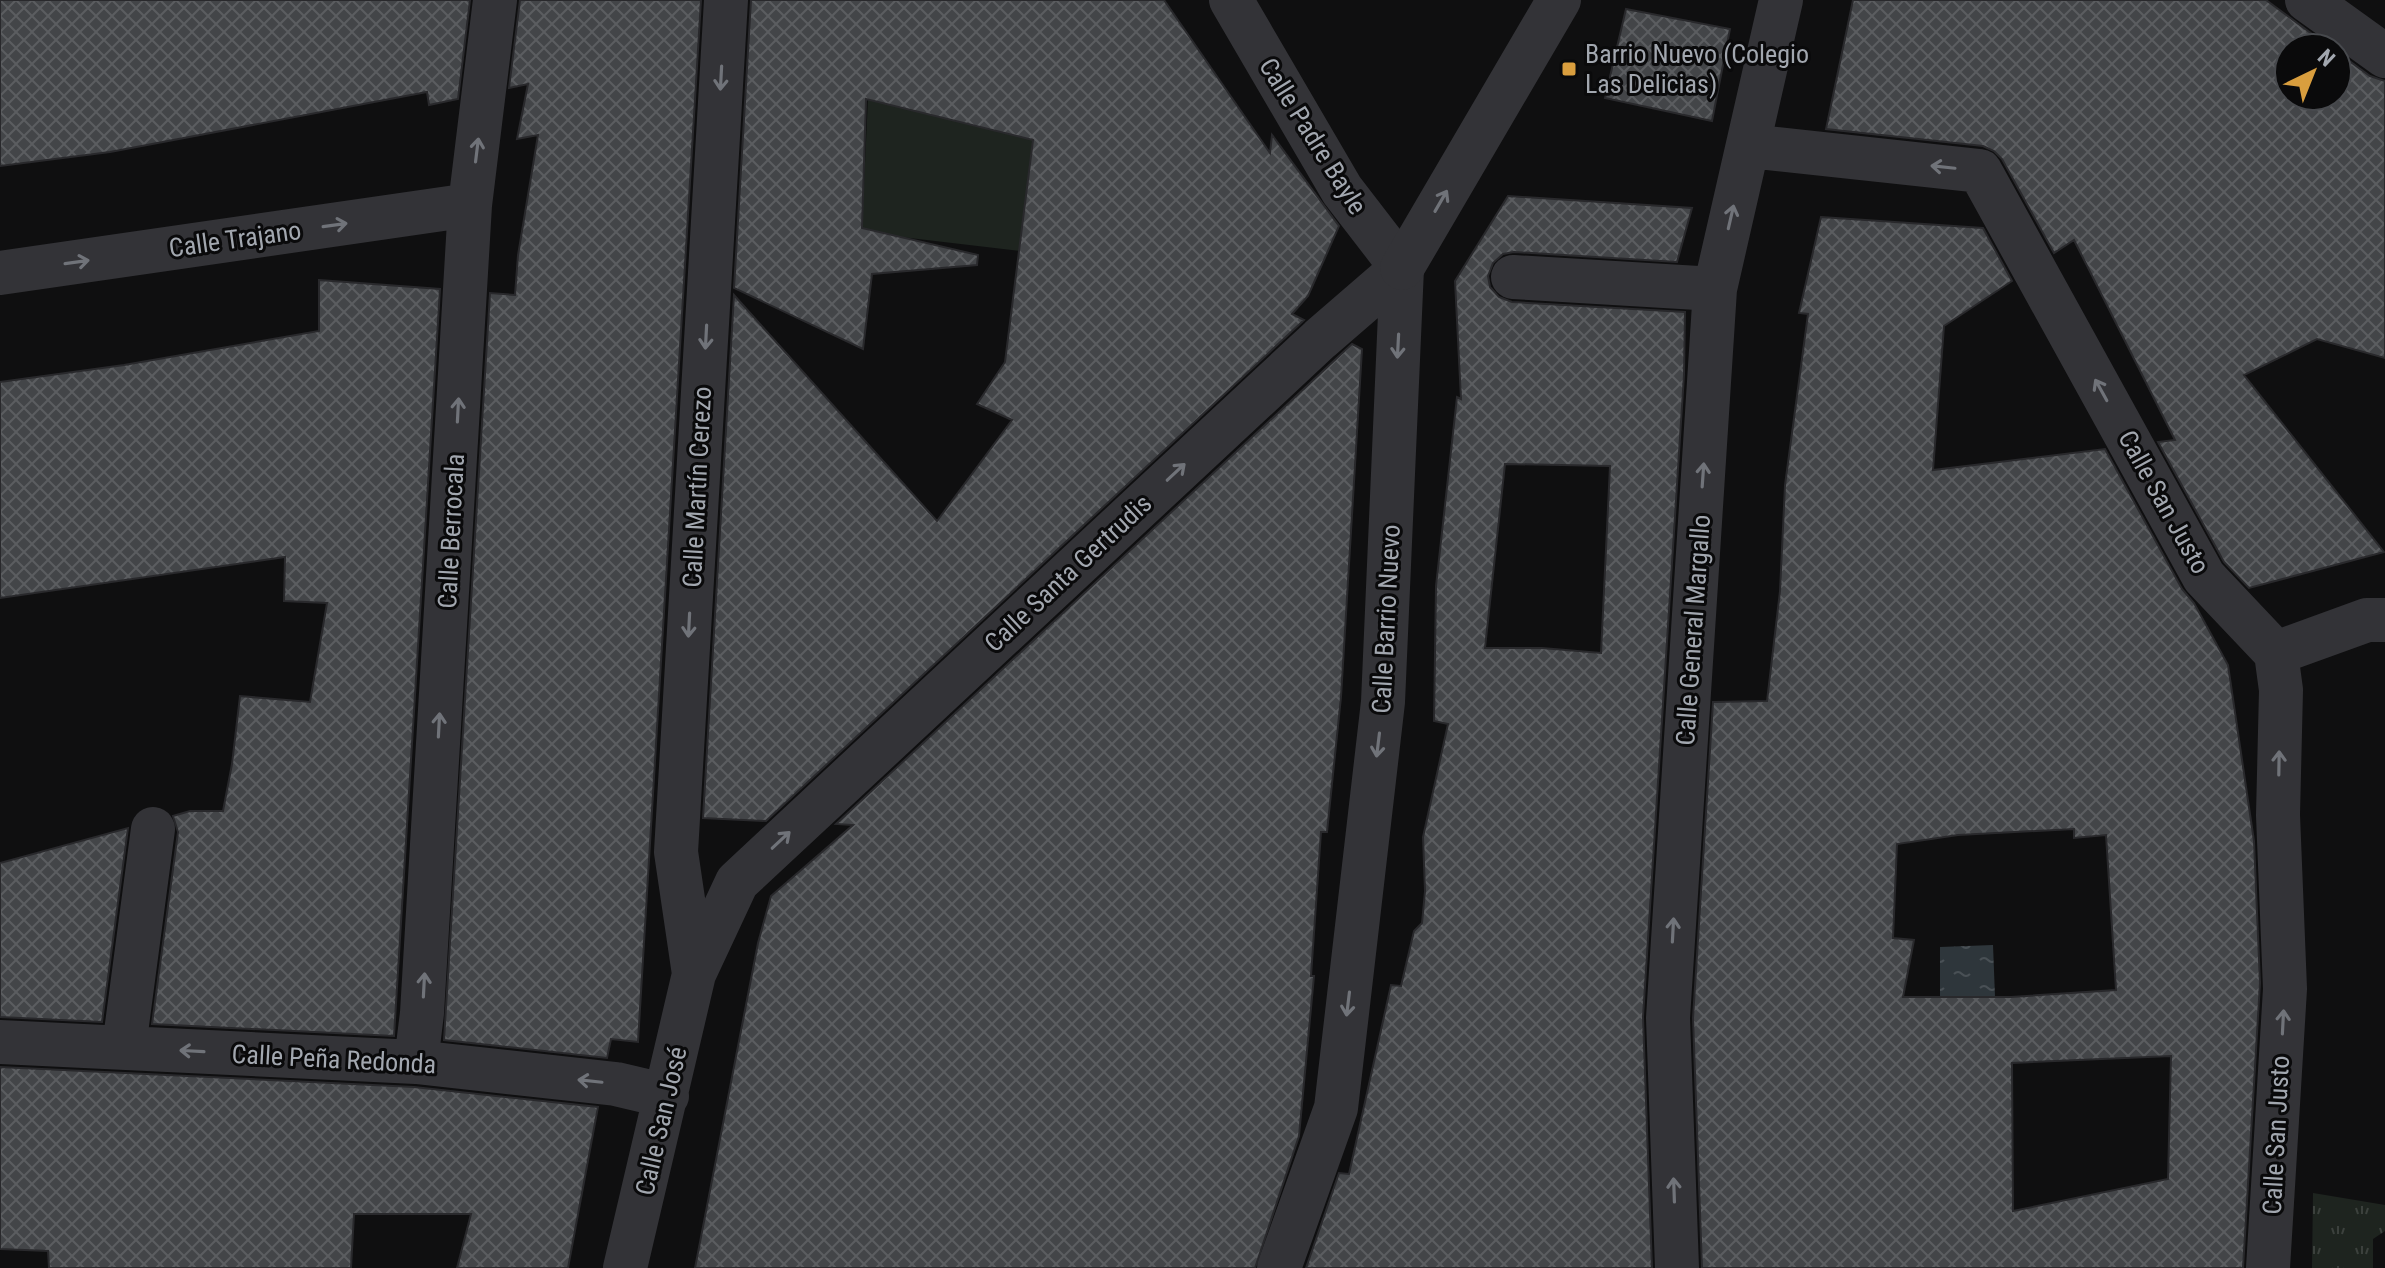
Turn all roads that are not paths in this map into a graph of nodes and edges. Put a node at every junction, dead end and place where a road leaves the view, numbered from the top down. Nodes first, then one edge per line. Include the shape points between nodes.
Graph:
1 (495, 0) edge
2 (726, 0) edge
3 (1231, 0) edge
4 (1559, 0) edge
5 (1781, 0) edge
6 (2307, 0) edge
7 (2385, 56) edge
8 (1748, 146) junction
9 (470, 205) junction
10 (1402, 268) junction
11 (0, 273) edge
12 (1513, 277) dead end
13 (1715, 289) junction
14 (2385, 620) edge
15 (2276, 653) junction
16 (153, 829) dead end
17 (676, 852) junction
18 (737, 882) junction
19 (694, 974) junction
20 (0, 1042) edge
21 (124, 1047) junction
22 (416, 1062) junction
23 (667, 1096) junction
24 (625, 1268) edge
25 (1279, 1268) edge
26 (1677, 1268) edge
27 (2268, 1268) edge

9 -> 1 street, Calle Berrocala
2 -> 17 street, Calle Martín Cerezo
3 - 10 street, Calle Padre Bayle via 1342,190
10 -> 4 street, Calle Barrio Nuevo
5 - 8 street, Calle General Margallo
6 - 7 street
13 -> 8 street, Calle General Margallo
15 -> 8 street, Calle San Justo via 2204,577 1980,171
11 -> 9 street, Calle Trajano
22 -> 9 street, Calle Berrocala
18 -> 10 street, Calle Santa Gertrudis via 1308,349
10 -> 25 street, Calle Barrio Nuevo via 1383,702 1336,1108
12 - 13 street
26 -> 13 street, Calle General Margallo via 1668,1018
14 - 15 street via 2367,620
27 -> 15 street, Calle San Justo via 2285,989 2278,815 2281,690
16 - 21 street
17 - 18 street via 691,875 712,883
17 - 19 street, Calle Martín Cerezo
18 - 19 street, Calle Santa Gertrudis
19 - 23 street, Calle San José
20 - 21 street, Calle Peña Redonda
22 -> 21 street, Calle Peña Redonda
23 -> 22 street, Calle Peña Redonda via 616,1084
23 - 24 street, Calle San José

